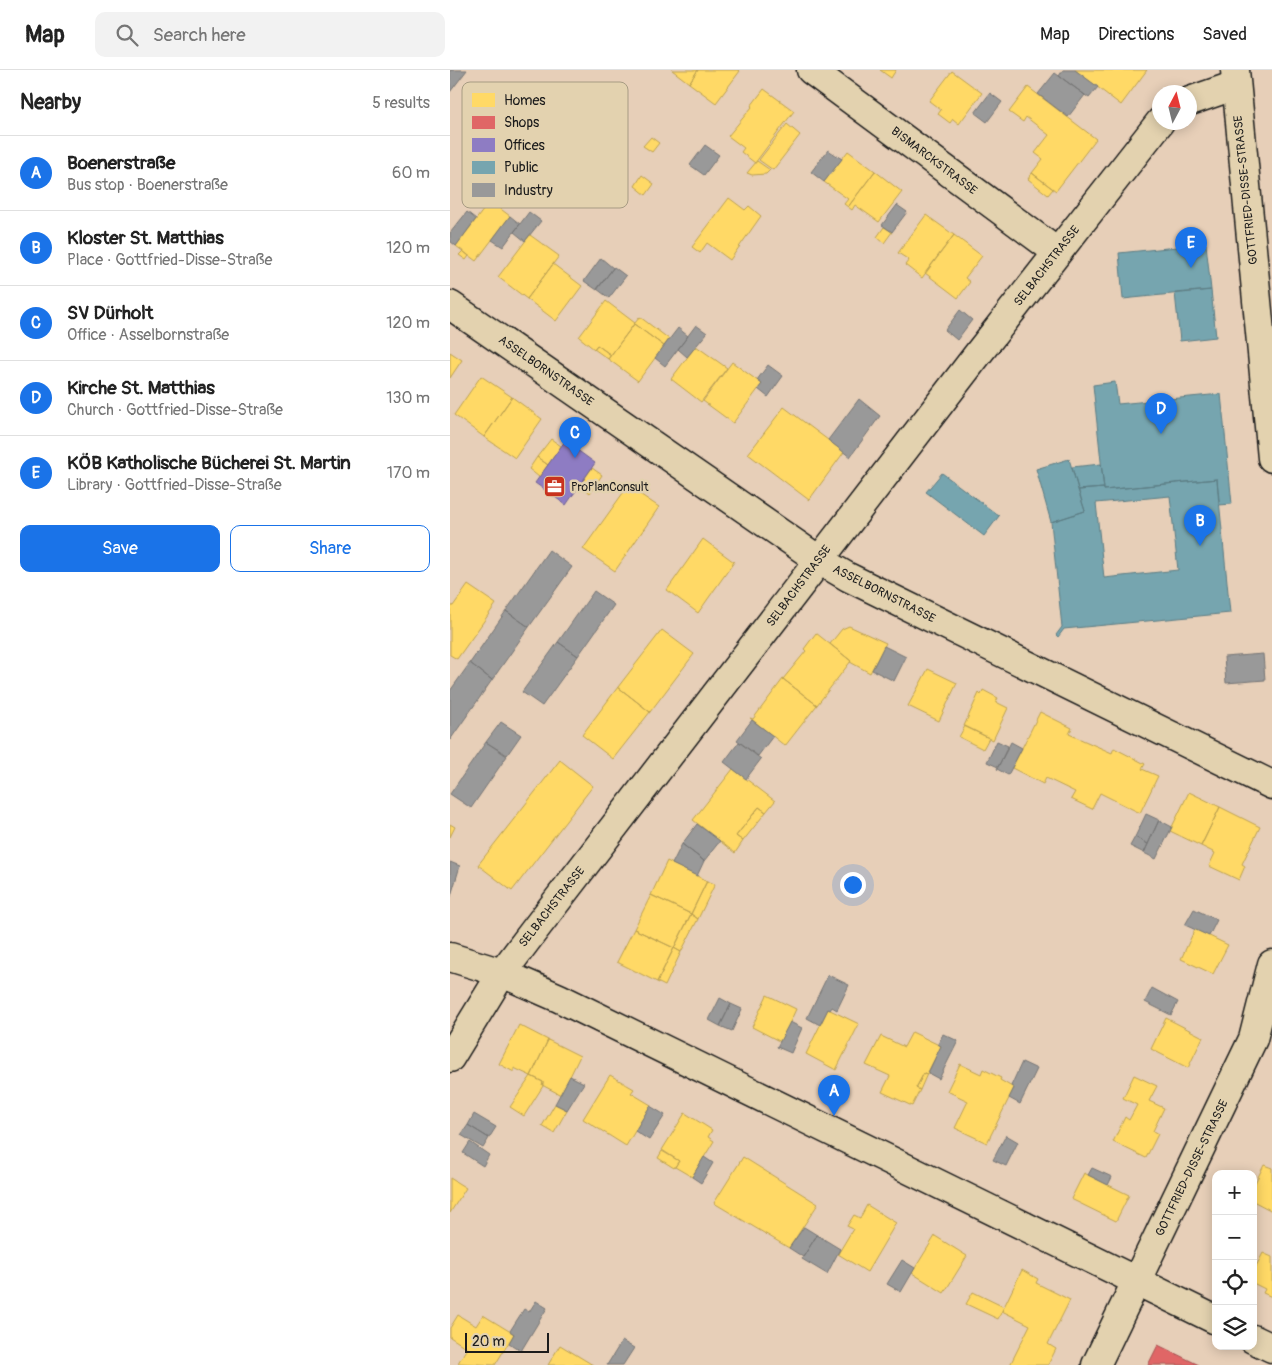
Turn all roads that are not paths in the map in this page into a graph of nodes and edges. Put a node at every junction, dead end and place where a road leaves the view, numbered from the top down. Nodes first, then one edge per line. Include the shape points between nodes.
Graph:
1 (811, 70) edge
2 (1235, 78) edge
3 (1197, 97) edge
4 (1154, 130) edge
5 (1057, 252) junction
6 (450, 305) edge
7 (1272, 458) edge
8 (819, 560) junction
9 (1272, 785) edge
10 (450, 956) edge
11 (1272, 964) edge
12 (502, 973) junction
13 (450, 1058) edge
14 (1136, 1282) junction
15 (1212, 1318) edge
16 (1257, 1341) edge
17 (1272, 1348) edge
18 (1096, 1365) edge

1 - 5 street, BISMARCKSTRASSE
2 - 3 street
2 - 7 street, GOTTFRIED-DISSE-STRASSE
4 - 5 street, SELBACHSTRASSE
5 - 8 street, SELBACHSTRASSE
6 - 8 street, ASSELBORNSTRASSE
8 - 9 street, ASSELBORNSTRASSE via 857,582
8 - 12 street, SELBACHSTRASSE
10 - 12 street
11 - 14 street, GOTTFRIED-DISSE-STRASSE via 1253,1038
12 - 13 street, SELBACHSTRASSE
12 - 14 street via 766,1098
14 - 15 street
14 - 18 street, GOTTFRIED-DISSE-STRASSE
16 - 17 street

